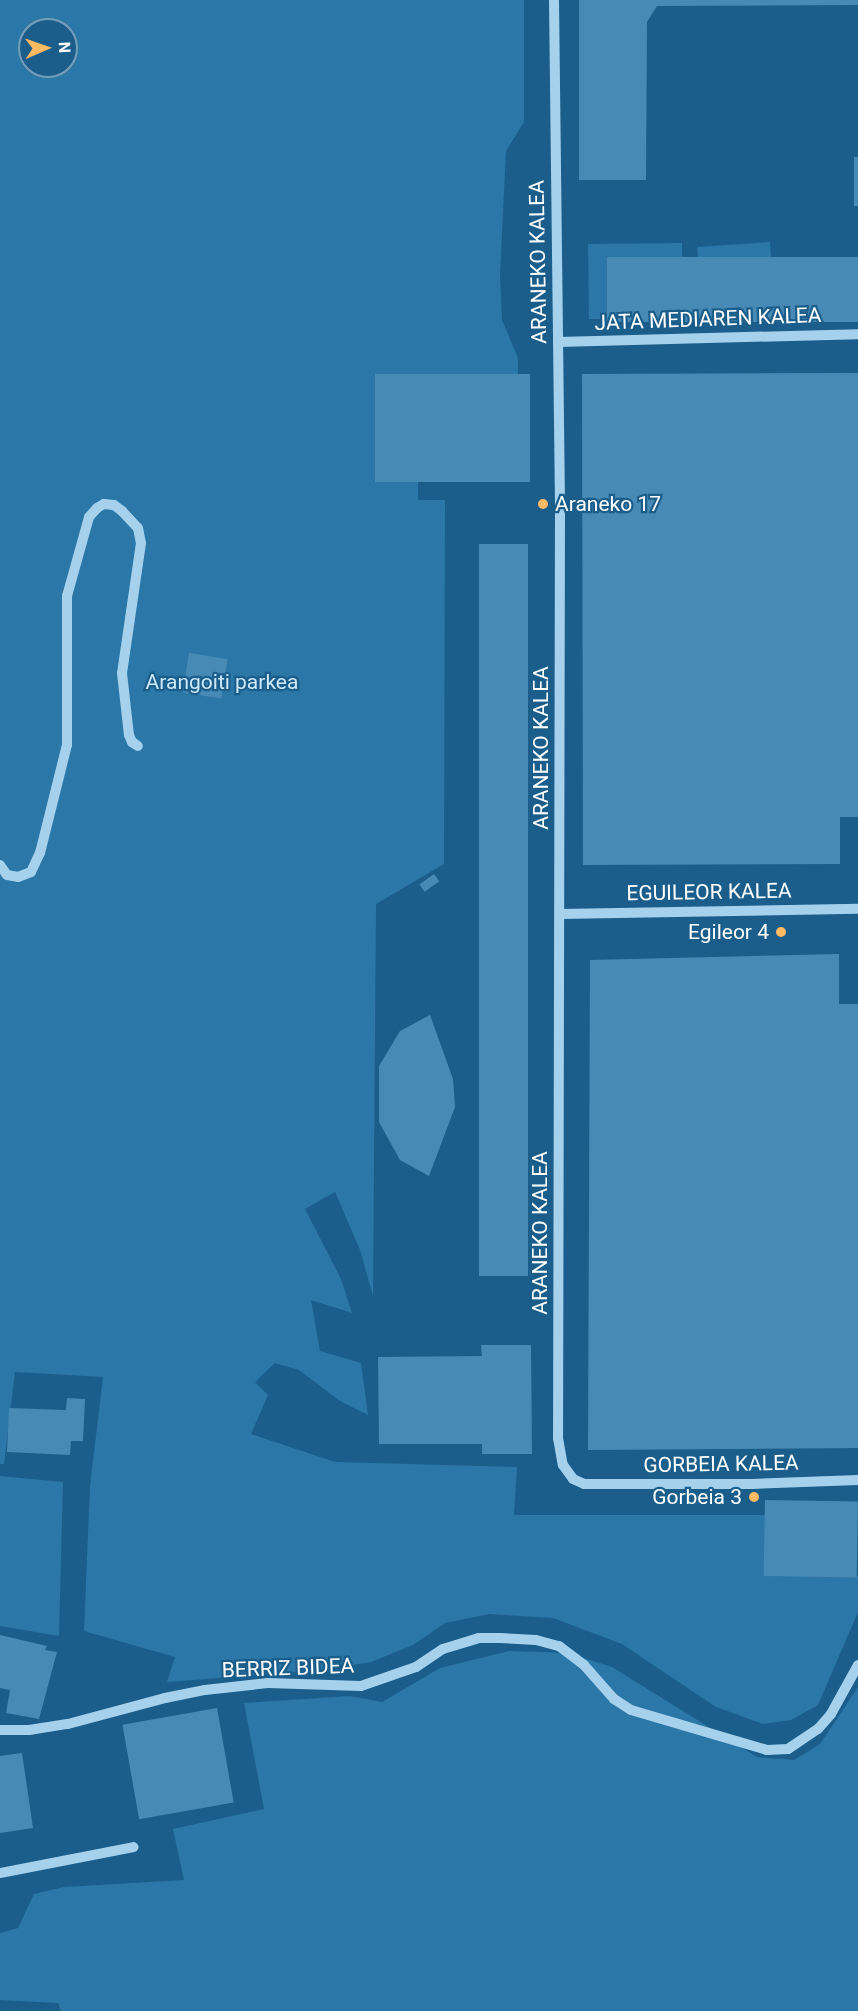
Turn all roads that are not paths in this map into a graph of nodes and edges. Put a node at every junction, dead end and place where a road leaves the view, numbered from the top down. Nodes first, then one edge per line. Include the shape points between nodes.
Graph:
1 (554, 0) edge
2 (858, 334) edge
3 (558, 342) junction
4 (138, 746) dead end
5 (0, 865) edge
6 (858, 909) edge
7 (560, 914) junction
8 (858, 1480) edge
9 (584, 1484) joint
10 (858, 1665) edge
11 (0, 1730) edge
12 (134, 1847) dead end
13 (0, 1874) edge

1 - 3 street, ARANEKO KALEA
2 - 3 street, JATA MEDIAREN KALEA
3 - 7 street, ARANEKO KALEA
4 - 5 street via 129,735 122,673 141,543 138,528 114,505 104,504 89,517 67,596 67,746 40,853 31,872 18,877 7,875
6 - 7 street, EGUILEOR KALEA
7 - 9 street, ARANEKO KALEA via 558,1438 563,1465 573,1479
8 - 9 street, GORBEIA KALEA
10 - 11 street, BERRIZ BIDEA via 831,1714 818,1729 788,1749 767,1750 631,1710 614,1699 584,1665 560,1646 500,1638 479,1638 443,1649 416,1667 361,1686 268,1683 205,1690 68,1724 29,1731
12 - 13 street

